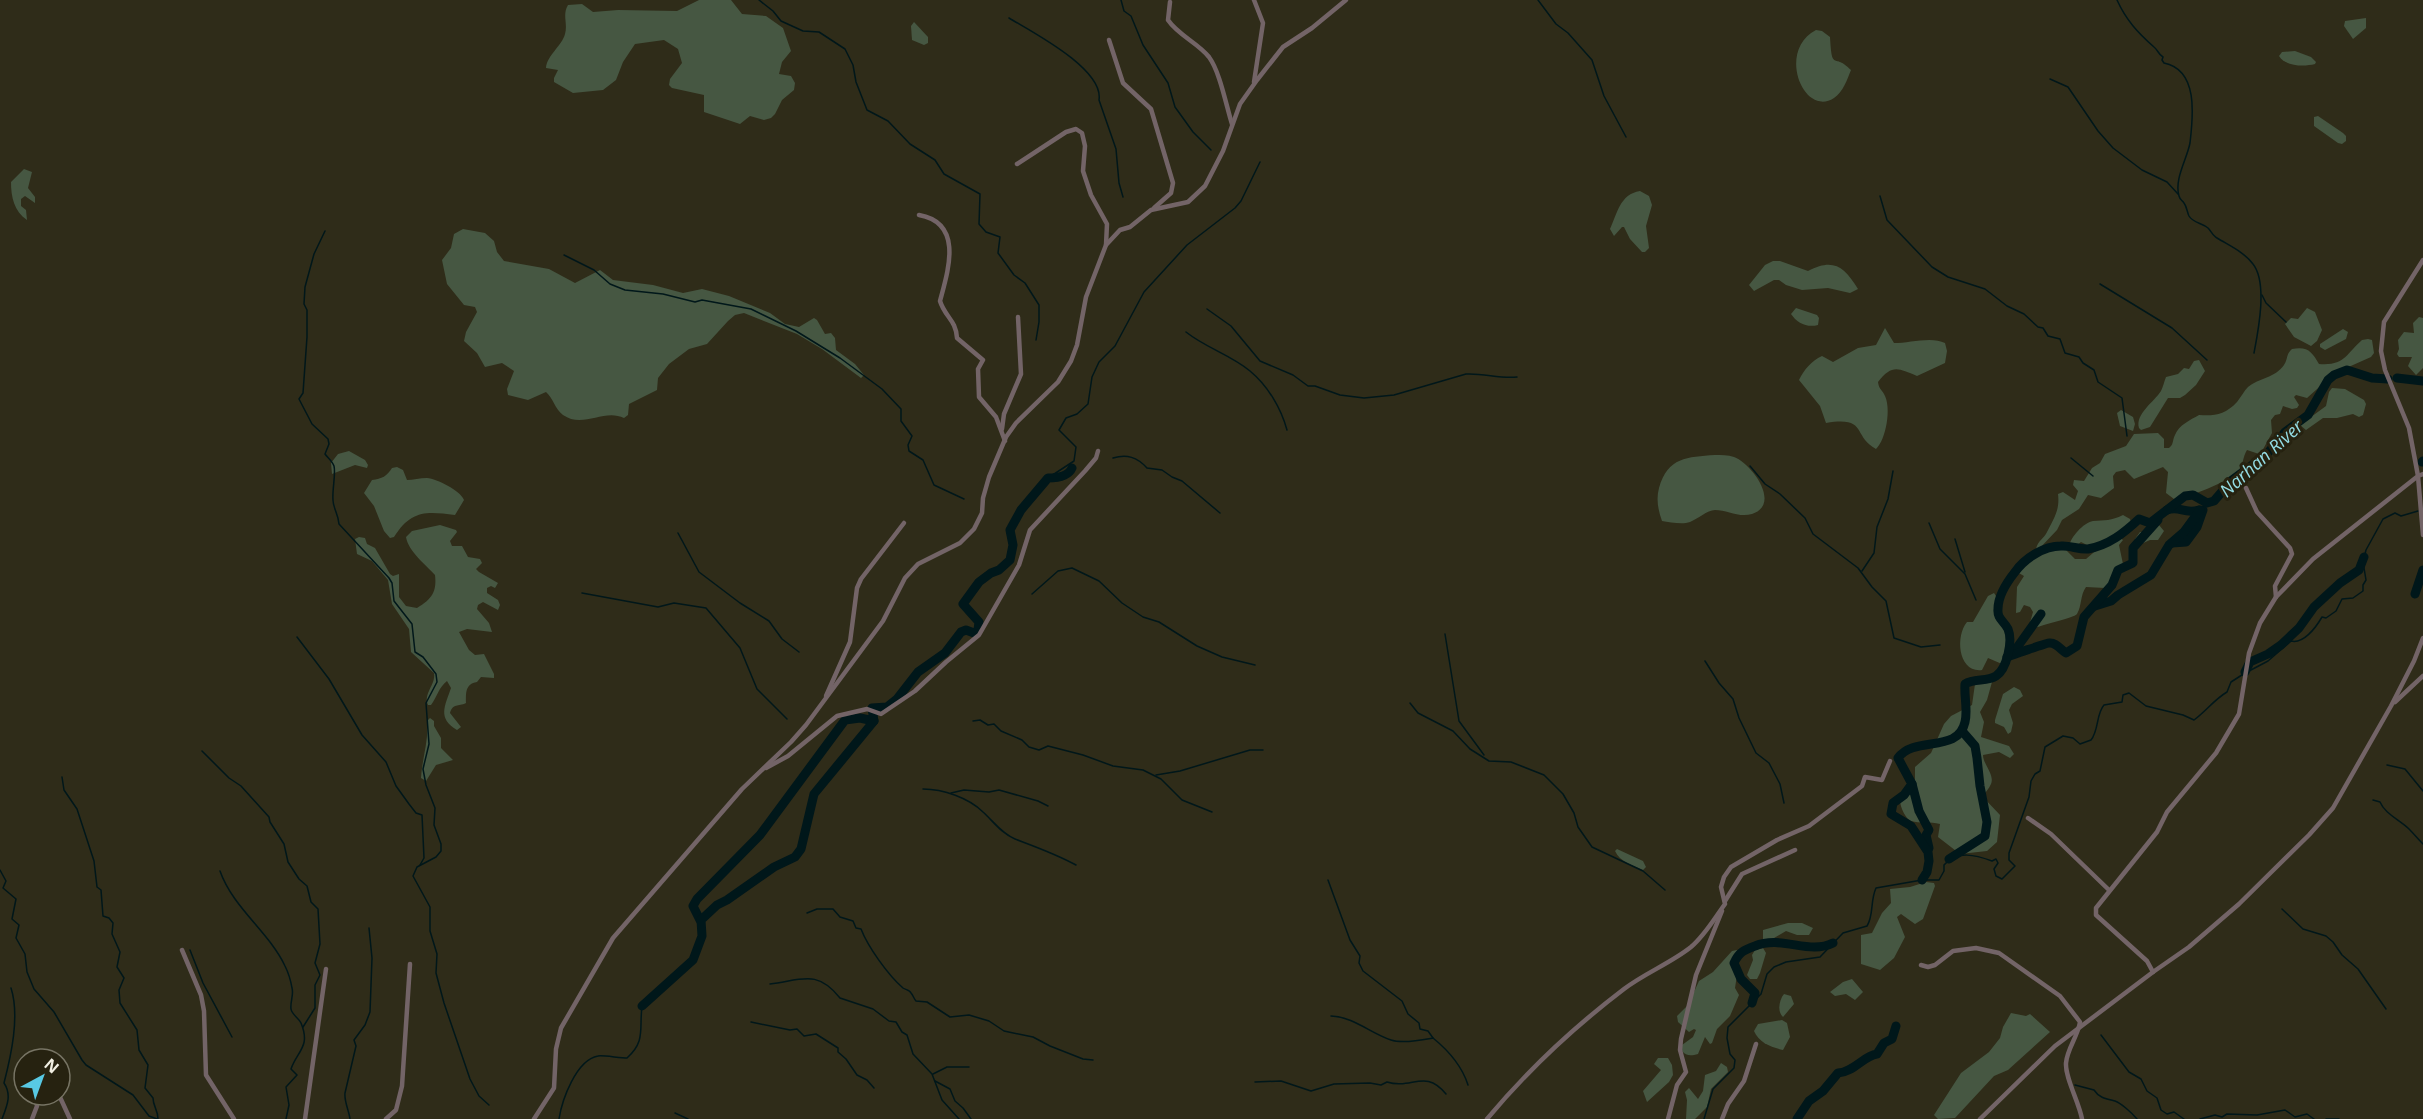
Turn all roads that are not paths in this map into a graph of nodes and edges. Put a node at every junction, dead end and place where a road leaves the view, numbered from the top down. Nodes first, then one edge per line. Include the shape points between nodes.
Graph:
1 (1254, 0) edge
2 (1346, 0) edge
3 (1170, 2) dead end
4 (1109, 40) dead end
5 (1254, 85) junction
6 (1232, 124) junction
7 (1017, 164) dead end
8 (1152, 210) junction
9 (919, 216) dead end
10 (1106, 245) junction
11 (2423, 260) edge
12 (1018, 317) dead end
13 (1002, 429) junction
14 (1005, 441) junction
15 (1098, 451) dead end
16 (2420, 475) edge
17 (2246, 488) dead end
18 (904, 523) dead end
19 (2423, 535) edge
20 (2276, 597) junction
21 (2423, 638) edge
22 (2423, 676) edge
23 (822, 704) junction
24 (2391, 706) junction
25 (1890, 761) dead end
26 (758, 772) junction
27 (2028, 818) dead end
28 (1795, 850) dead end
29 (2109, 890) junction
30 (1725, 903) junction
31 (182, 950) dead end
32 (410, 964) dead end
33 (1921, 965) dead end
34 (326, 969) dead end
35 (2154, 972) junction
36 (2080, 1026) junction
37 (1756, 1044) dead end
38 (234, 1119) edge
39 (305, 1119) edge
40 (386, 1119) edge
41 (534, 1119) edge
42 (1487, 1119) edge
43 (1668, 1119) edge
44 (1722, 1119) edge
45 (1980, 1119) edge
46 (2082, 1119) edge

1 - 5 street via 1263,23
2 - 5 street via 1283,47
3 - 6 street via 1168,20 1209,57
4 - 8 street via 1123,83 1151,109 1173,183 1171,193
5 - 6 street
6 - 8 street via 1205,186 1188,202
7 - 10 street via 1066,132 1076,129 1082,133 1083,171 1107,224
8 - 10 street via 1120,230
9 - 13 street via 938,221 947,236 949,263 940,301 955,323 957,338 983,360 978,369 979,398
10 - 14 street via 1086,297 1071,361 1058,382 1016,423
11 - 16 street via 2384,322 2381,344 2385,370 2409,428
12 - 13 street via 1021,374 1004,414
13 - 14 street
14 - 23 street via 989,477 982,513 974,529 960,543 918,564 905,578 883,621
15 - 26 street via 1096,458 1030,530 1019,565 979,635 915,692 887,711 880,714 867,709 837,716 788,756
16 - 19 street
16 - 20 street via 2313,559
17 - 20 street via 2257,512 2292,554 2275,586
18 - 23 street via 861,579 848,651
20 - 29 street via 2248,653 2239,714 2216,753
21 - 24 street
22 - 24 street
23 - 26 street via 791,742
24 - 35 street via 2320,824 2239,904
25 - 30 street via 1882,780 1865,777 1862,786 1809,826 1731,867 1721,887
26 - 41 street via 614,938 561,1028 554,1088
27 - 29 street via 2051,834
28 - 30 street via 1742,874
29 - 35 street via 2096,908 2096,915
30 - 42 street via 1691,947 1610,1000 1531,1068
30 - 43 street via 1696,975 1681,1039 1686,1072 1677,1085
31 - 38 street via 203,1003 206,1075
32 - 40 street via 402,1086 396,1110
33 - 36 street via 1935,965 1953,951 1976,948 1998,953 2060,996
34 - 39 street
35 - 36 street
36 - 45 street via 2033,1065
36 - 46 street via 2066,1061
37 - 44 street via 1744,1081

